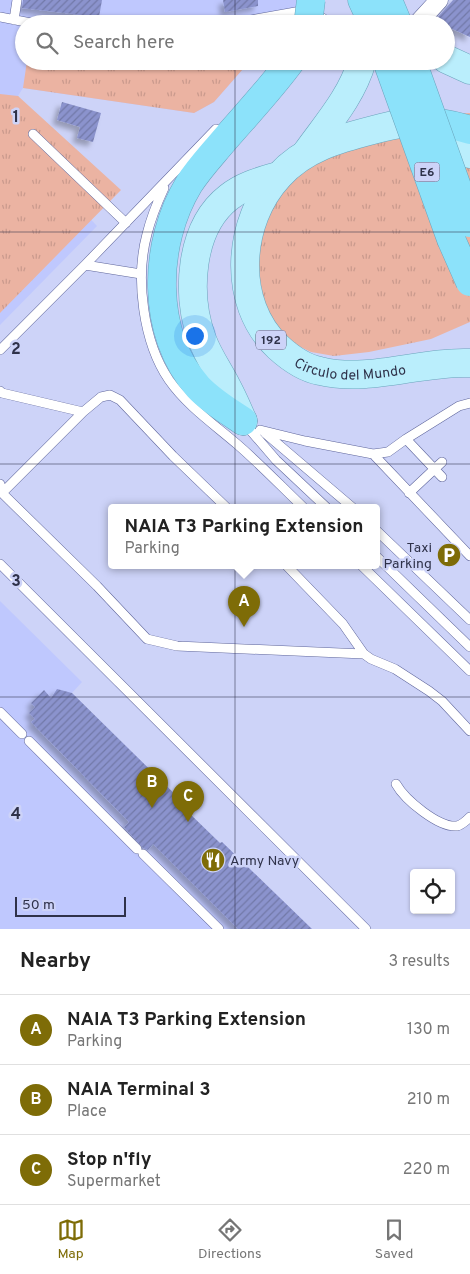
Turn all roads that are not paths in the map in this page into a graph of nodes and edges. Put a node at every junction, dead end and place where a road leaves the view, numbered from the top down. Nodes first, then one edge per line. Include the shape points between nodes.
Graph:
1 (17, 0) edge
2 (319, 0) edge
3 (353, 0) edge
4 (362, 0) edge
5 (388, 0) edge
6 (395, 0) edge
7 (439, 0) edge
8 (311, 12) edge
9 (279, 15) edge
10 (359, 15) edge
11 (369, 15) edge
12 (394, 15) edge
13 (404, 15) edge
14 (425, 15) edge
15 (0, 17) edge
16 (14, 20) joint
17 (455, 63) edge
18 (284, 70) edge
19 (358, 70) edge
20 (390, 70) edge
21 (415, 70) edge
22 (470, 70) edge
23 (226, 120) dead end
24 (414, 121) junction
25 (470, 130) edge
26 (33, 134) dead end
27 (306, 152) junction
28 (470, 154) edge
29 (278, 176) junction
30 (167, 181) junction
31 (126, 223) junction
32 (470, 223) edge
33 (85, 266) junction
34 (141, 274) junction
35 (470, 282) edge
36 (0, 350) edge
37 (470, 363) edge
38 (1, 395) edge
39 (470, 403) edge
40 (83, 412) junction
41 (252, 426) junction
42 (406, 439) junction
43 (373, 454) junction
44 (442, 462) dead end
45 (434, 469) junction
46 (442, 477) dead end
47 (1, 489) edge
48 (409, 493) junction
49 (222, 504) edge
50 (300, 504) edge
51 (323, 504) edge
52 (348, 504) edge
53 (380, 534) edge
54 (470, 556) edge
55 (380, 560) edge
56 (0, 564) edge
57 (290, 569) edge
58 (365, 569) edge
59 (470, 620) edge
60 (468, 646) edge
61 (364, 654) junction
62 (470, 671) edge
63 (0, 712) edge
64 (470, 732) edge
65 (396, 784) dead end
66 (470, 817) edge
67 (219, 929) edge
68 (366, 929) edge

1 - 16 lane
2 - 8 lane
3 - 10 main road
4 - 11 highway
5 - 12 highway
6 - 13 main road
7 - 14 street
8 - 9 lane
15 - 16 lane
17 - 22 main road
18 - 41 highway via 190,183 174,217 163,274 168,332 187,372 221,406
19 - 27 main road, 192 via 349,92
20 - 35 highway, E6, bridge via 450,239
21 - 32 highway, E6, bridge
23 - 30 lane
24 - 25 highway via 452,124
24 - 27 main road, Circulo del Mundo / 192 via 359,134
24 - 28 main road via 428,123 450,134
26 - 31 lane
27 - 29 main road, Circulo del Mundo / 192
29 - 37 main road, Circulo del Mundo / 192 via 254,217 246,259 251,306 272,342 296,362 331,374 378,373
29 - 41 main road via 247,186 220,206 202,236 194,269 195,308 203,340
30 - 31 lane
30 - 34 lane via 146,235
31 - 33 lane
33 - 34 lane
33 - 36 lane
34 - 50 lane via 147,322 154,349 168,380
38 - 40 lane
39 - 42 lane via 459,406
40 - 47 lane
40 - 49 lane via 101,397 110,395 120,400
41 - 43 lane via 296,439
41 - 51 lane via 276,460
41 - 52 lane
42 - 43 lane via 388,452
42 - 45 lane
43 - 48 lane
44 - 45 lane
45 - 46 lane
45 - 48 lane
47 - 61 lane via 147,639 165,644
48 - 54 lane
53 - 59 lane
55 - 60 lane
56 - 68 lane
57 - 61 lane via 343,624
58 - 62 lane
61 - 64 lane via 429,691
63 - 67 lane
65 - 66 lane via 408,800 447,825 461,825

